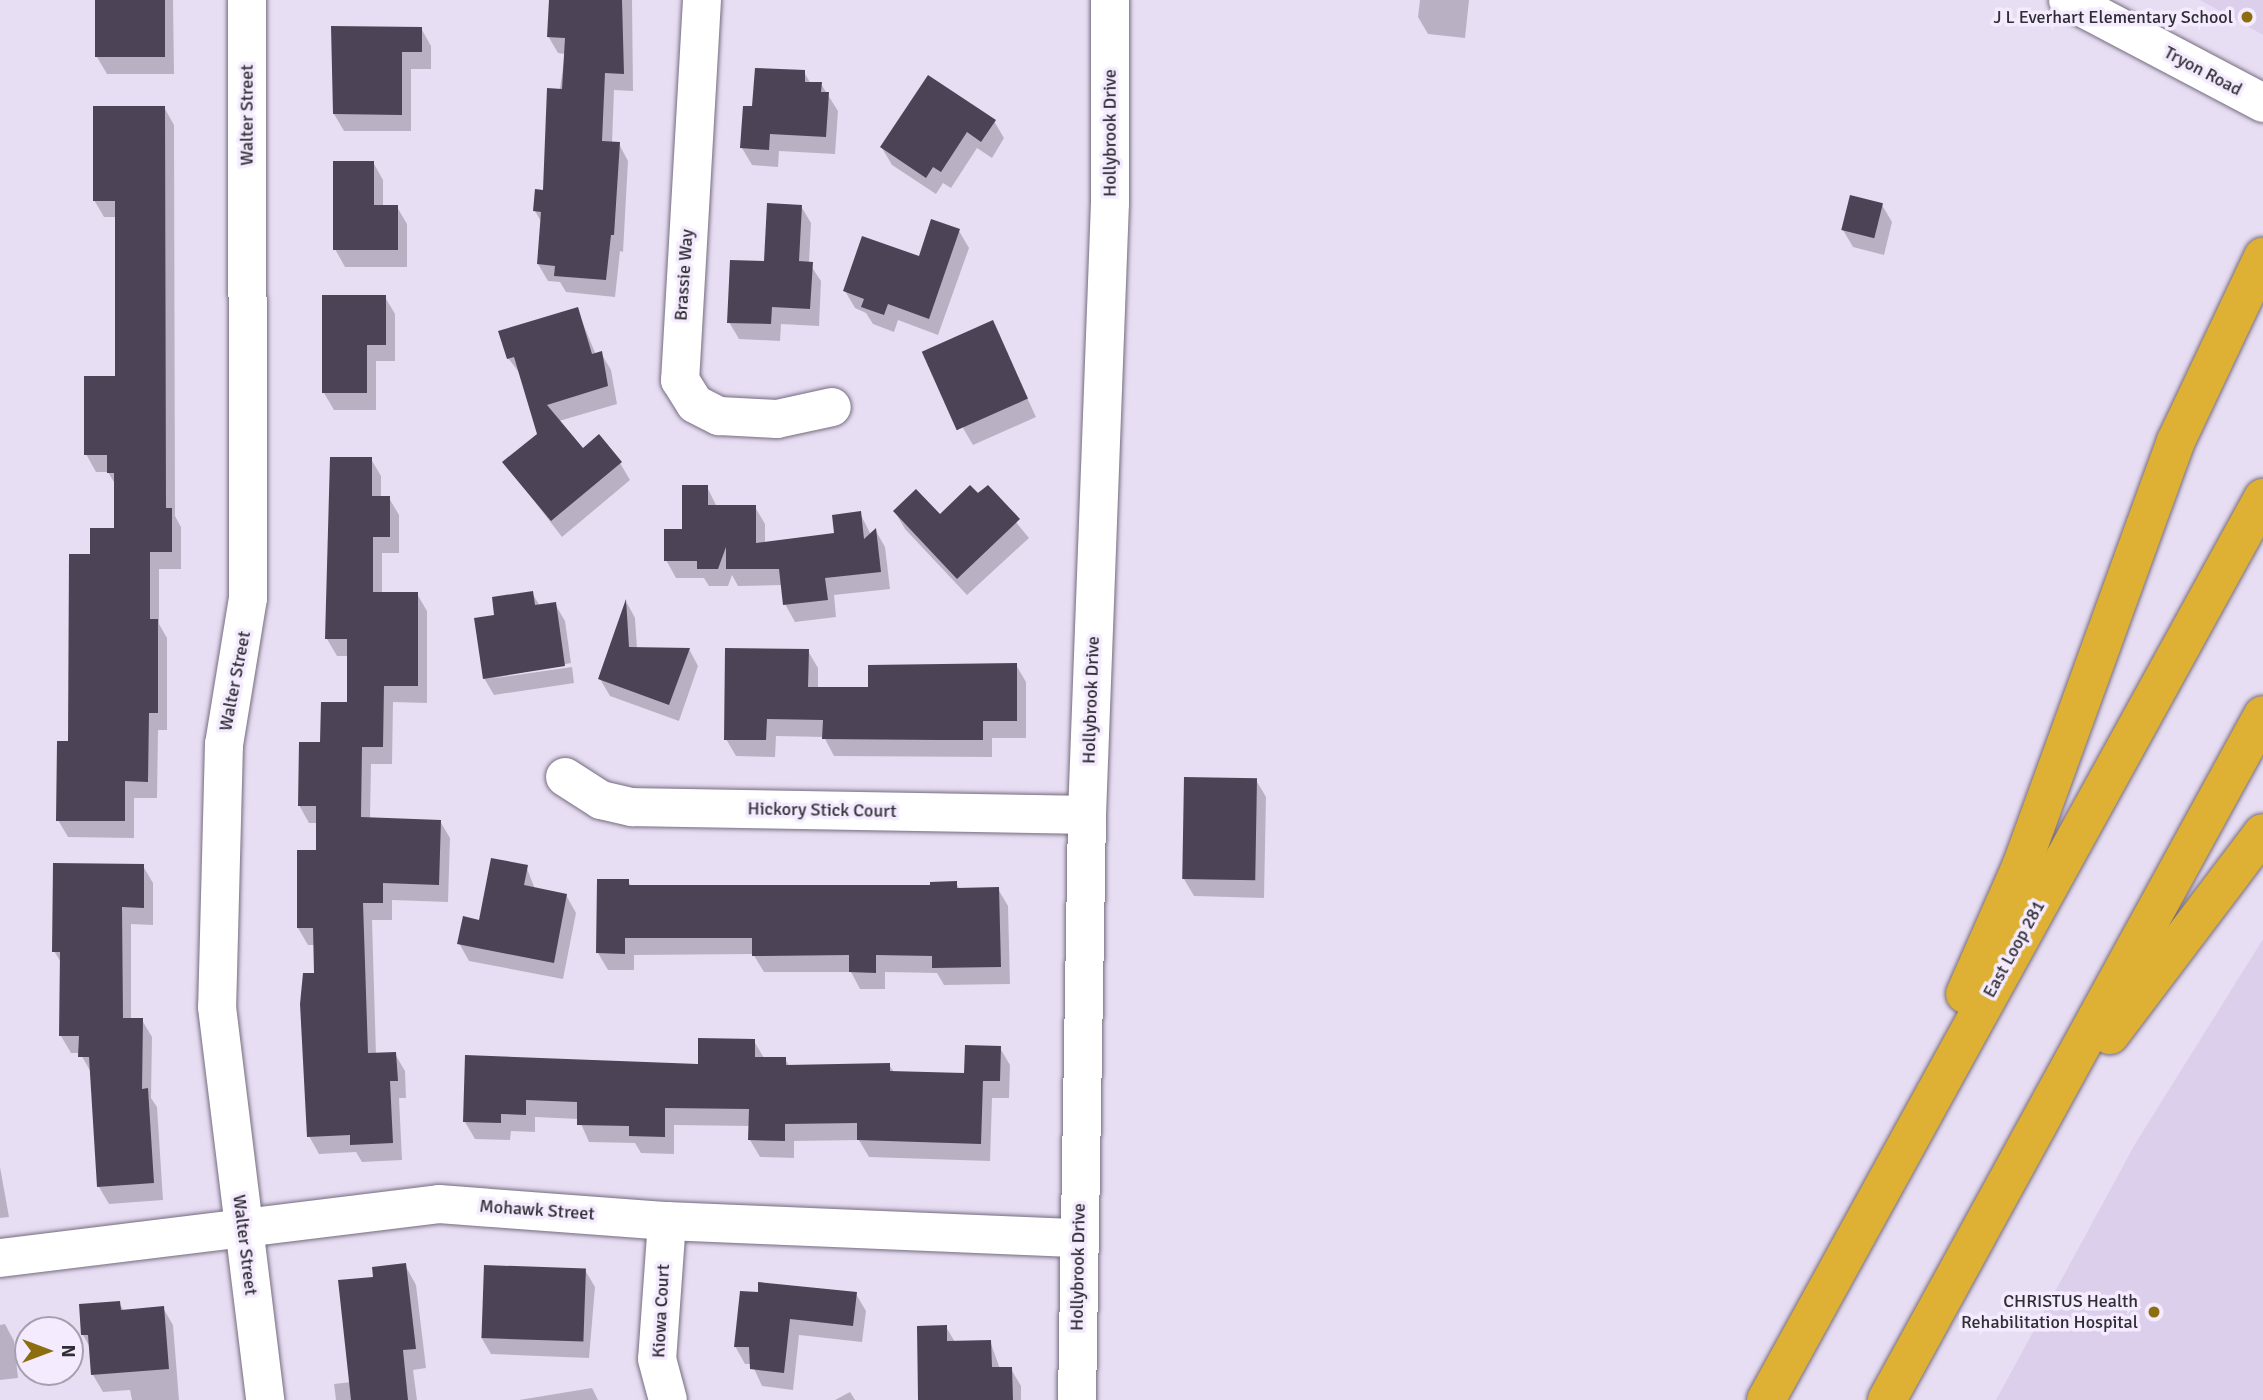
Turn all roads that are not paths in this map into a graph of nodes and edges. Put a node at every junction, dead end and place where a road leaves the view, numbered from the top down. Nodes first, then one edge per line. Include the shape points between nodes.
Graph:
1 (247, 0) edge
2 (702, 0) edge
3 (1110, 0) edge
4 (2068, 0) edge
5 (2263, 103) edge
6 (2263, 257) edge
7 (832, 407) dead end
8 (2263, 498) edge
9 (2263, 715) edge
10 (565, 776) dead end
11 (1087, 815) junction
12 (2263, 833) edge
13 (1920, 1120) junction
14 (2018, 1161) junction
15 (667, 1221) junction
16 (242, 1226) junction
17 (1078, 1238) junction
18 (0, 1258) edge
19 (265, 1400) edge
20 (668, 1400) edge
21 (1077, 1400) edge
22 (1766, 1400) edge
23 (1887, 1400) edge

1 - 16 street, Walter Street via 248,598 224,744 217,1007
2 - 7 street, Brassie Way via 680,380 695,404 719,416 778,419
3 - 11 street, Hollybrook Drive via 1110,203
4 - 5 street, Tryon Road
6 - 13 highway via 2204,376 2145,518 2038,821 1972,975
8 - 13 highway, East Loop 281
9 - 14 highway
10 - 11 street, Hickory Stick Court via 601,800 632,807
11 - 17 street, Hollybrook Drive
12 - 14 highway
13 - 22 highway, East Loop 281
14 - 23 highway
15 - 16 street, Mohawk Street via 439,1204
15 - 17 street, Mohawk Street
15 - 20 street, Kiowa Court via 657,1359
16 - 18 street, Mohawk Street
16 - 19 street, Walter Street
17 - 21 street, Hollybrook Drive

